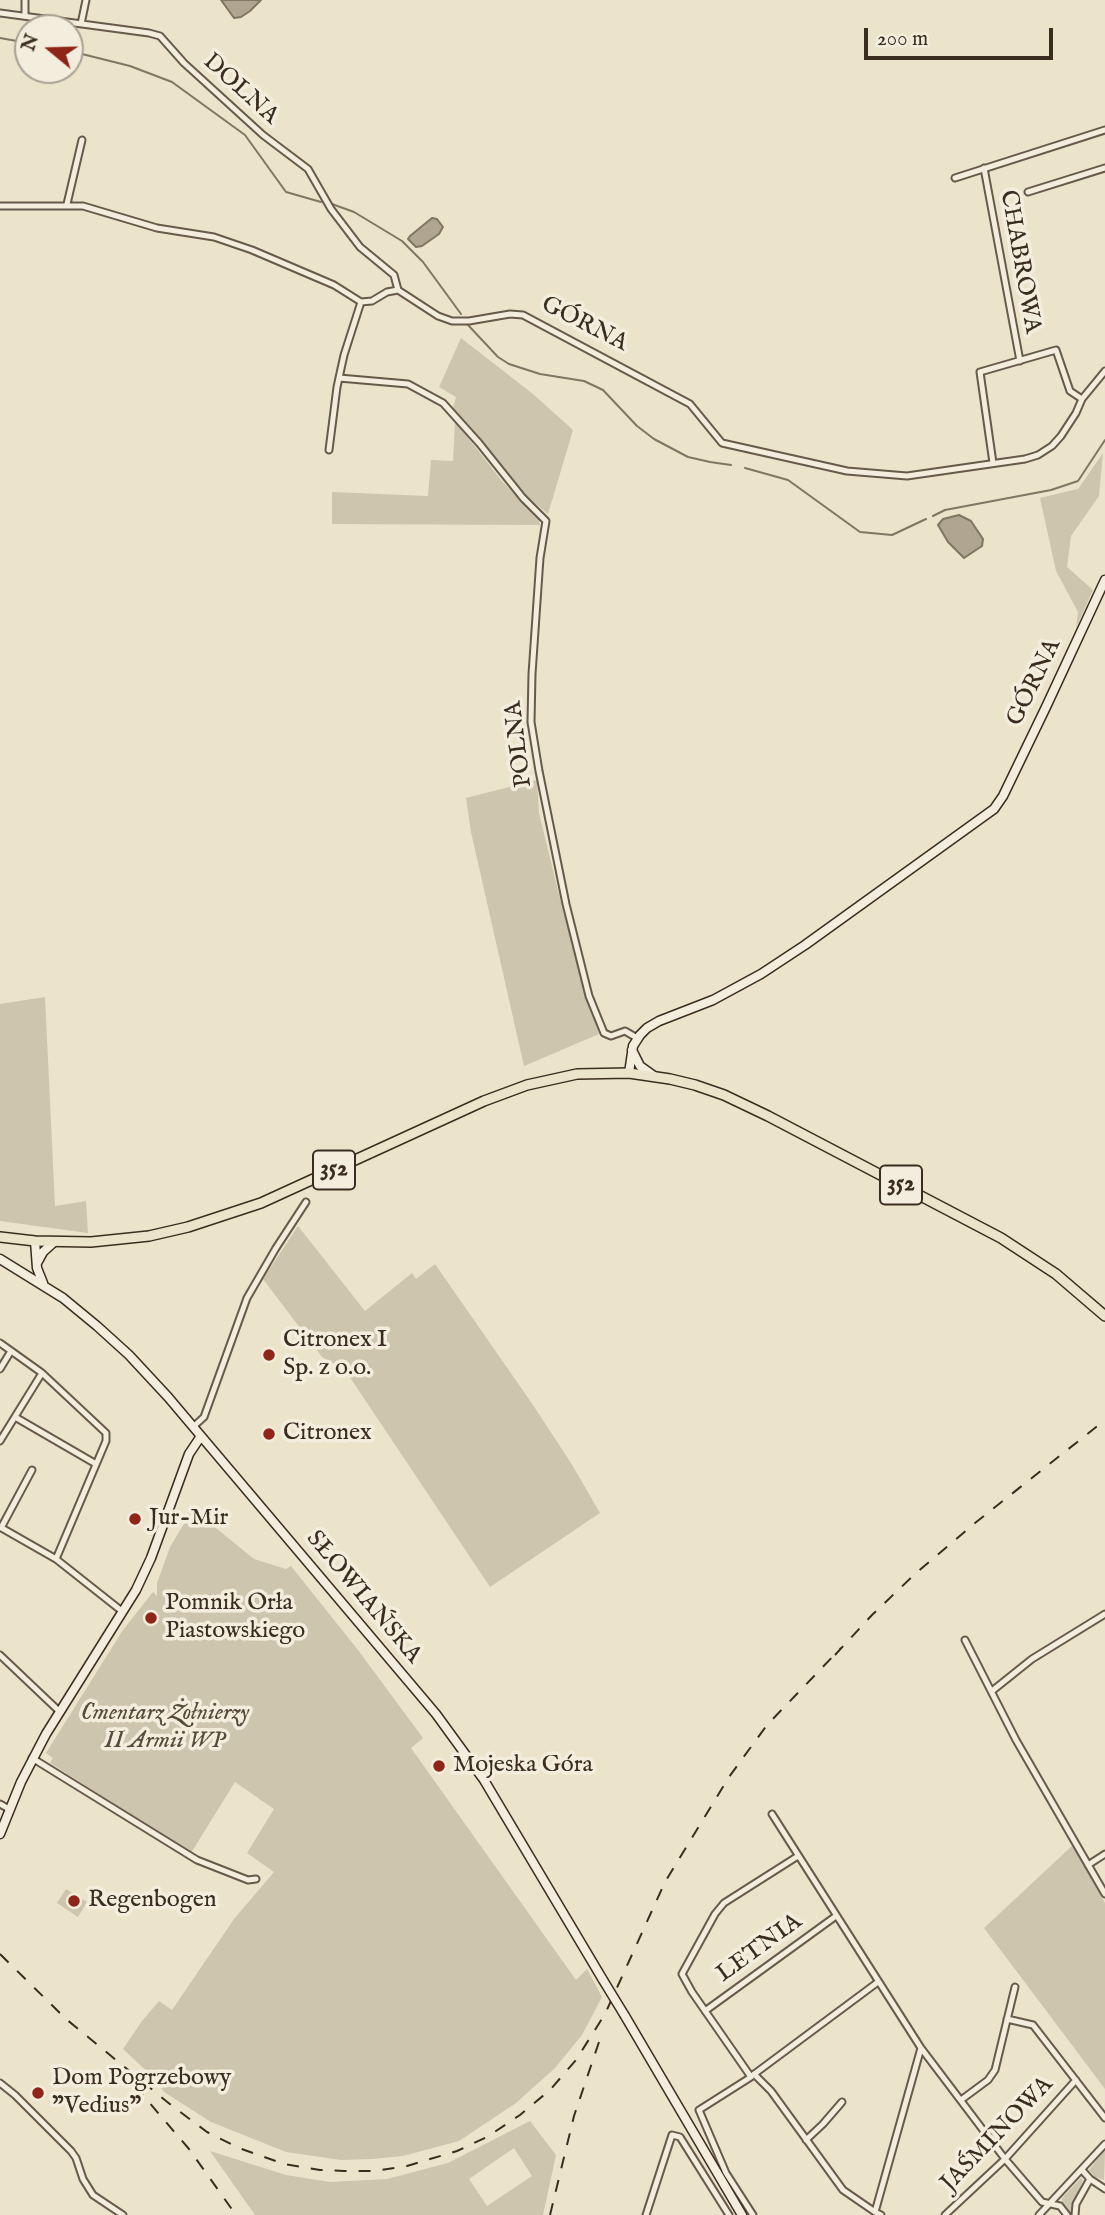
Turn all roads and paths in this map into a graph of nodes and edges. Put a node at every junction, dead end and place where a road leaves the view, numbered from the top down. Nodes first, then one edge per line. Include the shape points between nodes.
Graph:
1 (84, 24) edge
2 (1105, 130) edge
3 (82, 140) dead end
4 (985, 168) junction
5 (1105, 168) edge
6 (955, 178) dead end
7 (1028, 192) dead end
8 (67, 204) junction
9 (0, 206) edge
10 (398, 290) junction
11 (361, 302) junction
12 (1020, 361) junction
13 (1105, 371) edge
14 (339, 378) junction
15 (1082, 398) junction
16 (329, 450) dead end
17 (993, 463) junction
18 (1105, 580) edge
19 (637, 1038) junction
20 (632, 1050) junction
21 (629, 1073) junction
22 (654, 1076) junction
23 (306, 1202) dead end
24 (0, 1237) edge
25 (35, 1241) junction
26 (54, 1242) junction
27 (0, 1259) edge
28 (36, 1265) junction
29 (45, 1286) junction
30 (1105, 1316) edge
31 (1, 1345) edge
32 (11, 1351) junction
33 (0, 1368) edge
34 (42, 1373) junction
35 (15, 1417) junction
36 (193, 1427) junction
37 (201, 1436) junction
38 (0, 1441) edge
39 (96, 1464) junction
40 (32, 1471) dead end
41 (1, 1527) edge
42 (56, 1559) junction
43 (123, 1612) junction
44 (1105, 1614) edge
45 (965, 1640) dead end
46 (0, 1655) edge
47 (992, 1691) junction
48 (60, 1712) junction
49 (32, 1758) junction
50 (0, 1804) edge
51 (9, 1809) junction
52 (772, 1814) dead end
53 (0, 1834) edge
54 (1105, 1854) edge
55 (798, 1856) junction
56 (1088, 1866) junction
57 (256, 1879) dead end
58 (1105, 1894) edge
59 (836, 1916) junction
60 (878, 1982) junction
61 (1015, 1987) dead end
62 (705, 2011) junction
63 (1007, 2019) junction
64 (921, 2048) junction
65 (752, 2076) junction
66 (1076, 2080) junction
67 (0, 2083) edge
68 (961, 2100) junction
69 (842, 2102) dead end
70 (1105, 2118) edge
71 (806, 2140) junction
72 (1105, 2144) edge
73 (1004, 2159) junction
74 (1082, 2170) junction
75 (1090, 2179) junction
76 (1104, 2186) edge
77 (1050, 2205) junction
78 (878, 2213) edge
79 (123, 2215) edge
80 (646, 2215) edge
81 (729, 2215) edge
82 (742, 2215) edge
83 (753, 2215) edge
84 (945, 2215) edge
85 (1039, 2215) edge
86 (1068, 2215) edge
87 (1075, 2215) edge

1 - 10 street, DOLNA via 160,36 263,135 308,169 360,247 394,275
2 - 4 street, CHABROWA
3 - 8 street
4 - 6 street, CHABROWA
4 - 12 street, CHABROWA
5 - 7 street
8 - 9 street
8 - 11 street via 157,228 214,237 334,285
10 - 11 street
10 - 17 street, GÓRNA via 452,321 523,315 690,404 722,443 847,471 907,476
11 - 14 street
12 - 15 street, CHABROWA via 1056,350 1070,391
12 - 17 street, CHABROWA via 980,372
13 - 15 street, GÓRNA
14 - 16 street
14 - 19 street, POLNA via 408,384 443,403 546,521 531,674 531,722 539,771 589,996 604,1033 625,1031
15 - 17 street, GÓRNA via 1052,446 1038,455
18 - 19 street, GÓRNA via 994,809 804,946 729,992 653,1024
19 - 20 street
20 - 21 street
20 - 22 street via 640,1066
21 - 22 main road, 352
21 - 26 main road, 352 via 577,1074 527,1085 208,1222 135,1238
22 - 30 main road, 352 via 740,1102 982,1227 1038,1261
23 - 36 street via 247,1298 204,1417
24 - 25 main road, 352
25 - 26 main road, 352
25 - 28 street
26 - 28 street
27 - 29 street, SŁOWIAŃSKA
28 - 29 street
29 - 36 street, SŁOWIAŃSKA via 121,1348
31 - 32 street
32 - 33 street
32 - 34 street
34 - 35 street
34 - 39 street via 106,1433
35 - 38 street
35 - 39 street
36 - 37 street, SŁOWIAŃSKA
37 - 43 street via 189,1454 144,1574
37 - 82 street, SŁOWIAŃSKA, bridge via 436,1714 490,1790
39 - 42 street
40 - 41 street
41 - 42 street
42 - 43 street
43 - 48 street
44 - 47 street via 1032,1659
45 - 47 street
46 - 48 street
47 - 56 street
48 - 49 street
49 - 51 street
49 - 57 street via 197,1860
50 - 51 street
51 - 53 street
52 - 55 street
54 - 56 street
55 - 59 street
55 - 62 street via 724,1903 715,1914 682,1974
56 - 58 street
59 - 60 street
59 - 62 street, LETNIA
60 - 64 street
60 - 65 street
61 - 63 street
62 - 65 street
63 - 66 street via 1033,2025
63 - 68 street via 995,2070
64 - 68 street
64 - 78 street
65 - 71 street via 771,2091
65 - 83 street via 699,2110 726,2173
66 - 70 street
66 - 73 street, JAŚMINOWA
67 - 79 street via 71,2151 93,2195
68 - 73 street
69 - 71 street
71 - 78 street via 844,2190
72 - 74 street
73 - 77 street via 1042,2202
73 - 84 street, JAŚMINOWA
74 - 75 street
74 - 77 street
75 - 76 street
75 - 87 street
77 - 85 street
77 - 86 street via 1060,2206
80 - 81 street via 672,2135 680,2137

